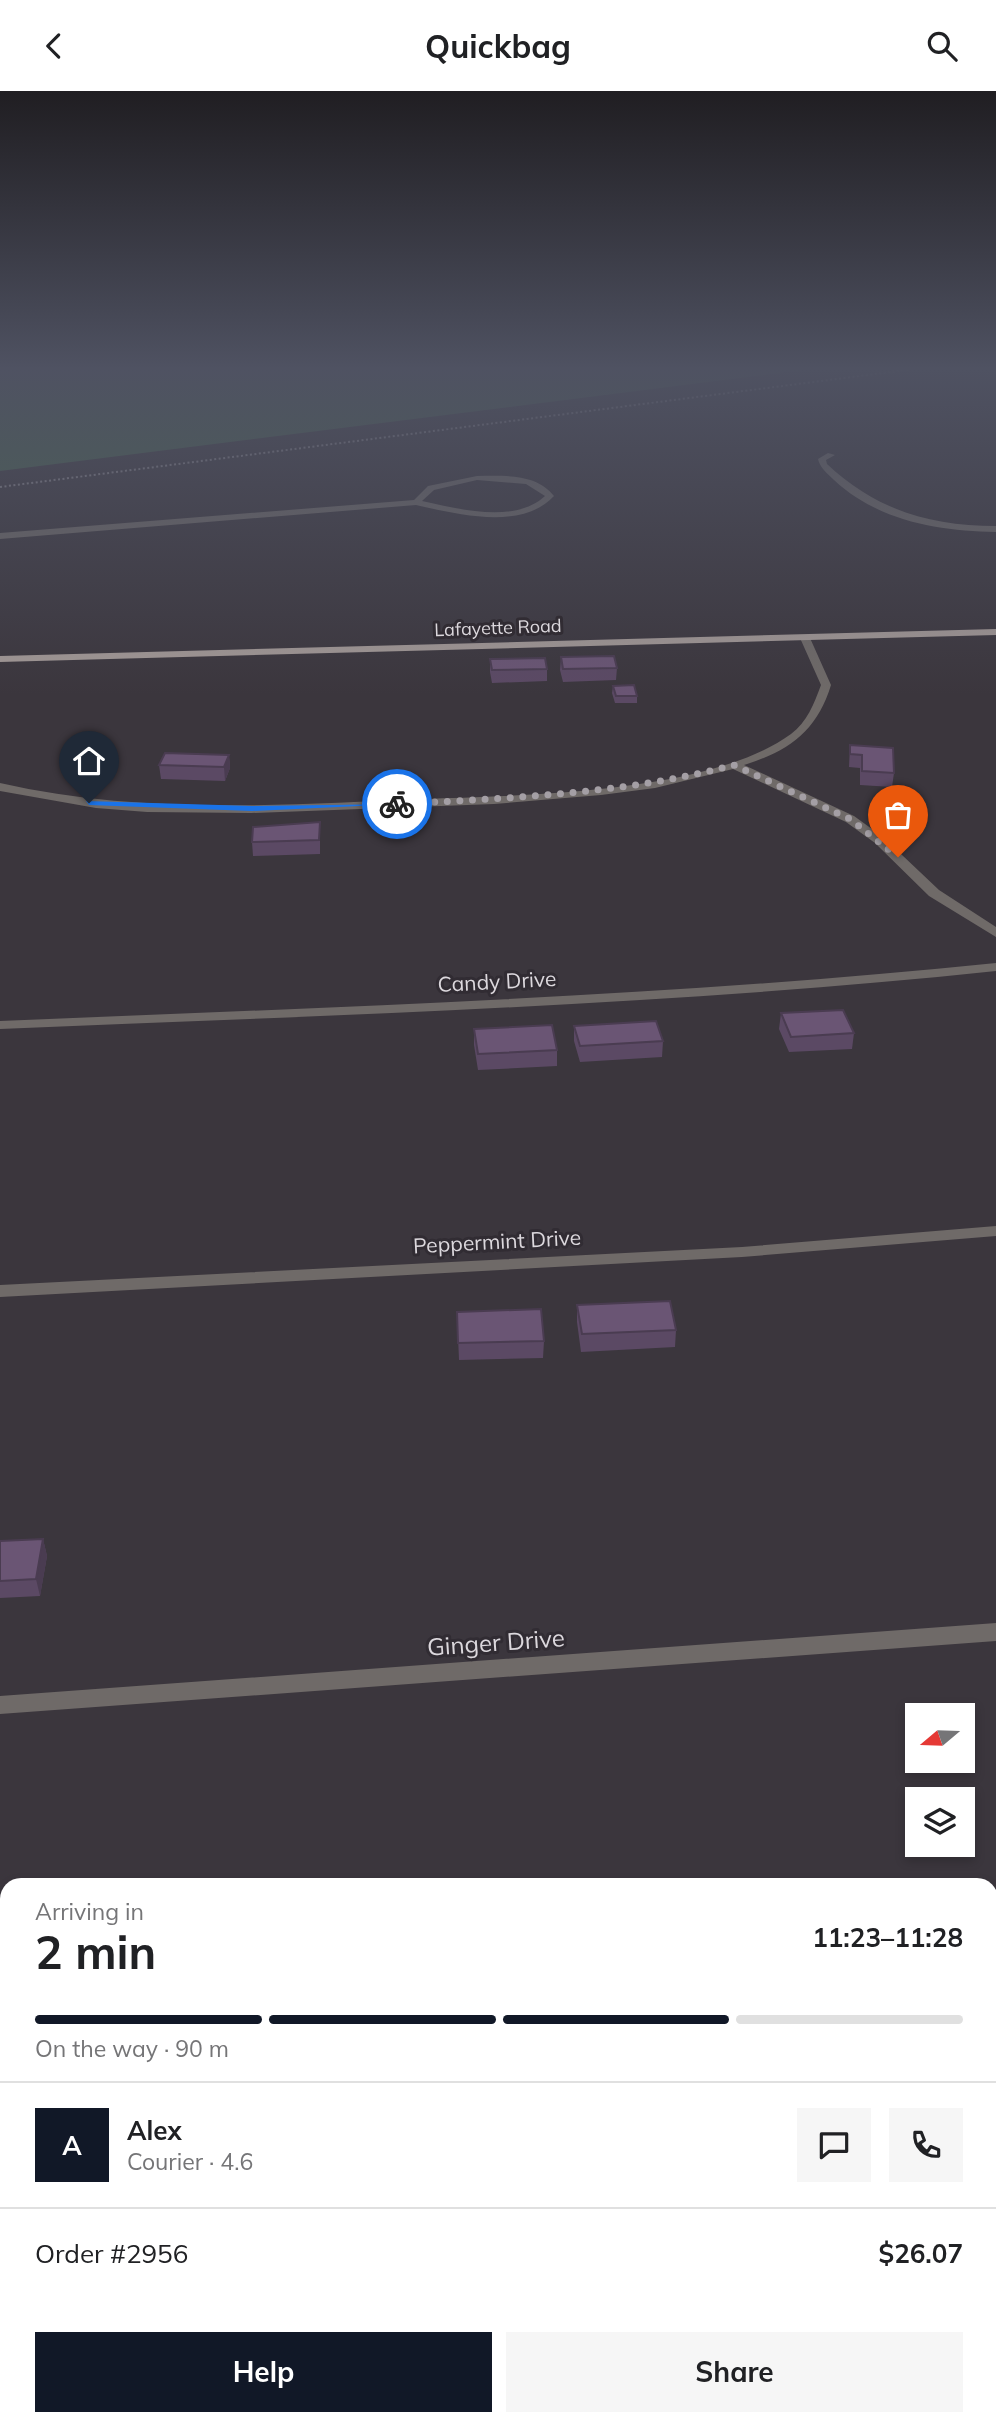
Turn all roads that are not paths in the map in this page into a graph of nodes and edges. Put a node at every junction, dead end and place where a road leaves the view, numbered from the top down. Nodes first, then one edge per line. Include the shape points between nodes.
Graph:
1 (839, 478) edge
2 (416, 502) junction
3 (996, 529) edge
4 (0, 535) edge
5 (996, 632) edge
6 (805, 638) junction
7 (0, 659) edge
8 (734, 765) junction
9 (2, 789) edge
10 (996, 933) edge
11 (996, 967) edge
12 (0, 1025) edge
13 (996, 1231) edge
14 (0, 1291) edge
15 (996, 1632) edge
16 (0, 1705) edge

1 - 3 street via 884,511 934,526
2 - 2 street via 500,514 537,507 550,496 526,482 477,478 440,485 425,491
2 - 4 street
5 - 6 main road, Lafayette Road
6 - 7 main road, Lafayette Road
6 - 8 street via 826,685 817,713 790,740
8 - 9 street via 592,791 371,805 127,806
8 - 10 street via 850,819 934,893
11 - 12 street, Candy Drive via 625,996
13 - 14 street, Peppermint Drive via 742,1252
15 - 16 street, Ginger Drive

